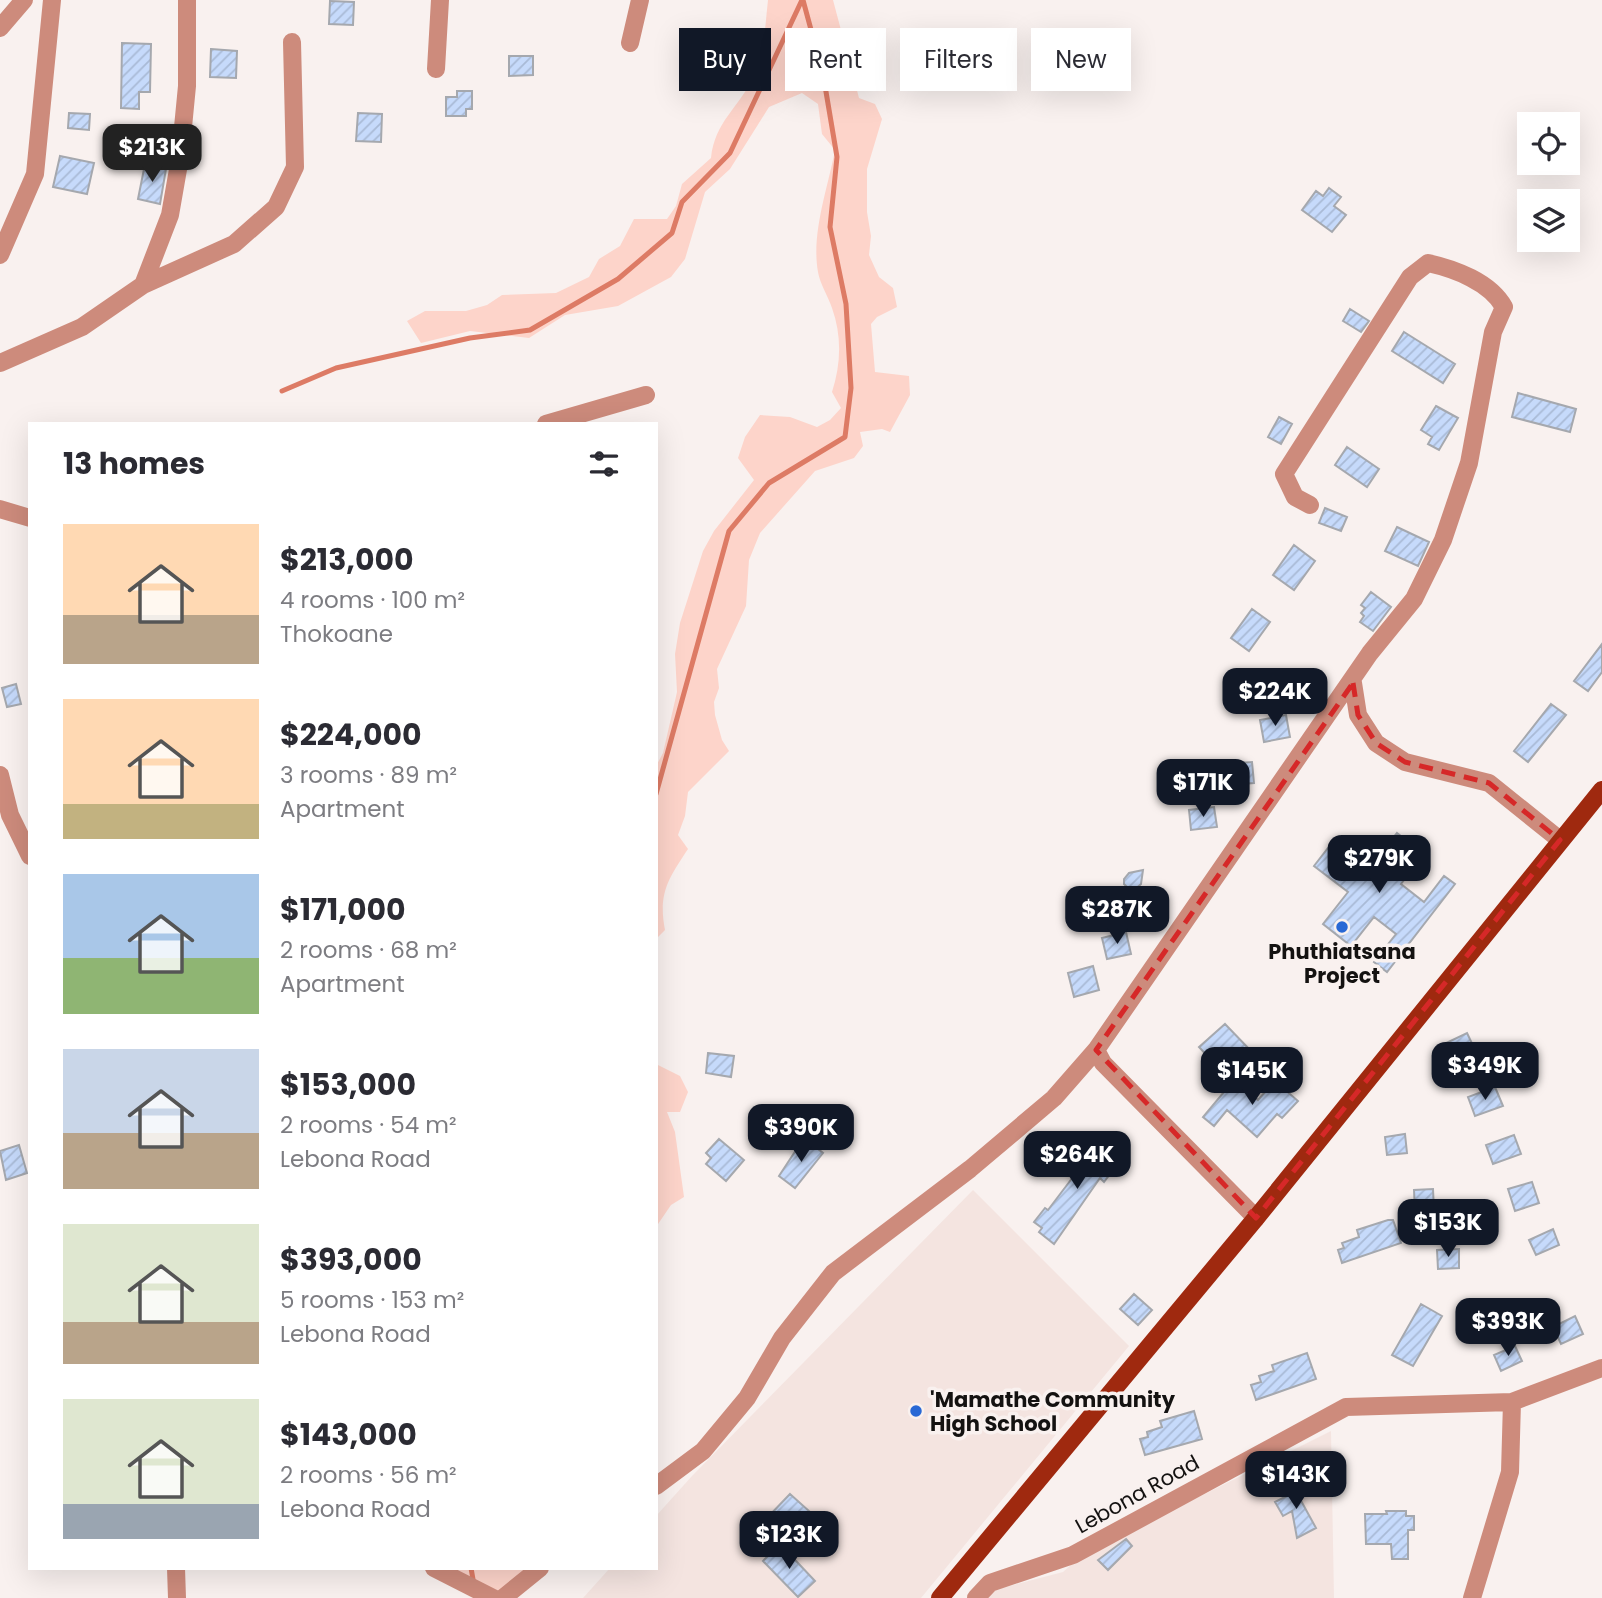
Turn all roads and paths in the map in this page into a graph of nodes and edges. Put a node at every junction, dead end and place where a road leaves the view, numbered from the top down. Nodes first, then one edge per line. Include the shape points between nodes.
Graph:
1 (23, 0) edge
2 (52, 0) edge
3 (187, 0) edge
4 (440, 0) edge
5 (640, 0) edge
6 (0, 28) edge
7 (292, 42) dead end
8 (630, 43) dead end
9 (436, 69) dead end
10 (0, 255) edge
11 (144, 285) junction
12 (0, 363) edge
13 (646, 395) dead end
14 (553, 422) edge
15 (1310, 505) dead end
16 (0, 509) edge
17 (28, 517) edge
18 (1353, 683) junction
19 (0, 775) edge
20 (1602, 790) edge
21 (1560, 840) junction
22 (28, 852) edge
23 (1096, 1050) junction
24 (1256, 1218) junction
25 (1602, 1368) edge
26 (1512, 1402) junction
27 (658, 1485) edge
28 (176, 1570) edge
29 (438, 1570) edge
30 (538, 1570) edge
31 (177, 1598) edge
32 (493, 1598) edge
33 (503, 1598) edge
34 (940, 1598) edge
35 (976, 1598) edge
36 (1472, 1598) edge

1 - 6 street
2 - 10 street via 35,174
3 - 11 street via 187,86 180,159 170,215
4 - 9 street
5 - 8 street
7 - 11 street via 295,167 276,206 234,244
11 - 12 street via 82,327
13 - 14 street
15 - 18 street via 1295,497 1284,474 1410,277 1428,263 1449,268 1497,295 1504,307 1493,332 1469,463 1443,540 1414,599 1370,653
16 - 17 street
18 - 21 street via 1358,715 1376,743 1405,762 1489,783
18 - 23 street
19 - 22 street via 10,815
20 - 21 main road
21 - 24 main road
23 - 24 street via 1103,1063
23 - 27 street via 1054,1098 970,1169 833,1273 782,1338 747,1398 703,1451
24 - 34 main road
25 - 26 street, Lebona Road
26 - 35 street, Lebona Road via 1346,1407 1073,1555 990,1583
26 - 36 street via 1510,1472
28 - 31 street
29 - 32 street
30 - 33 street

